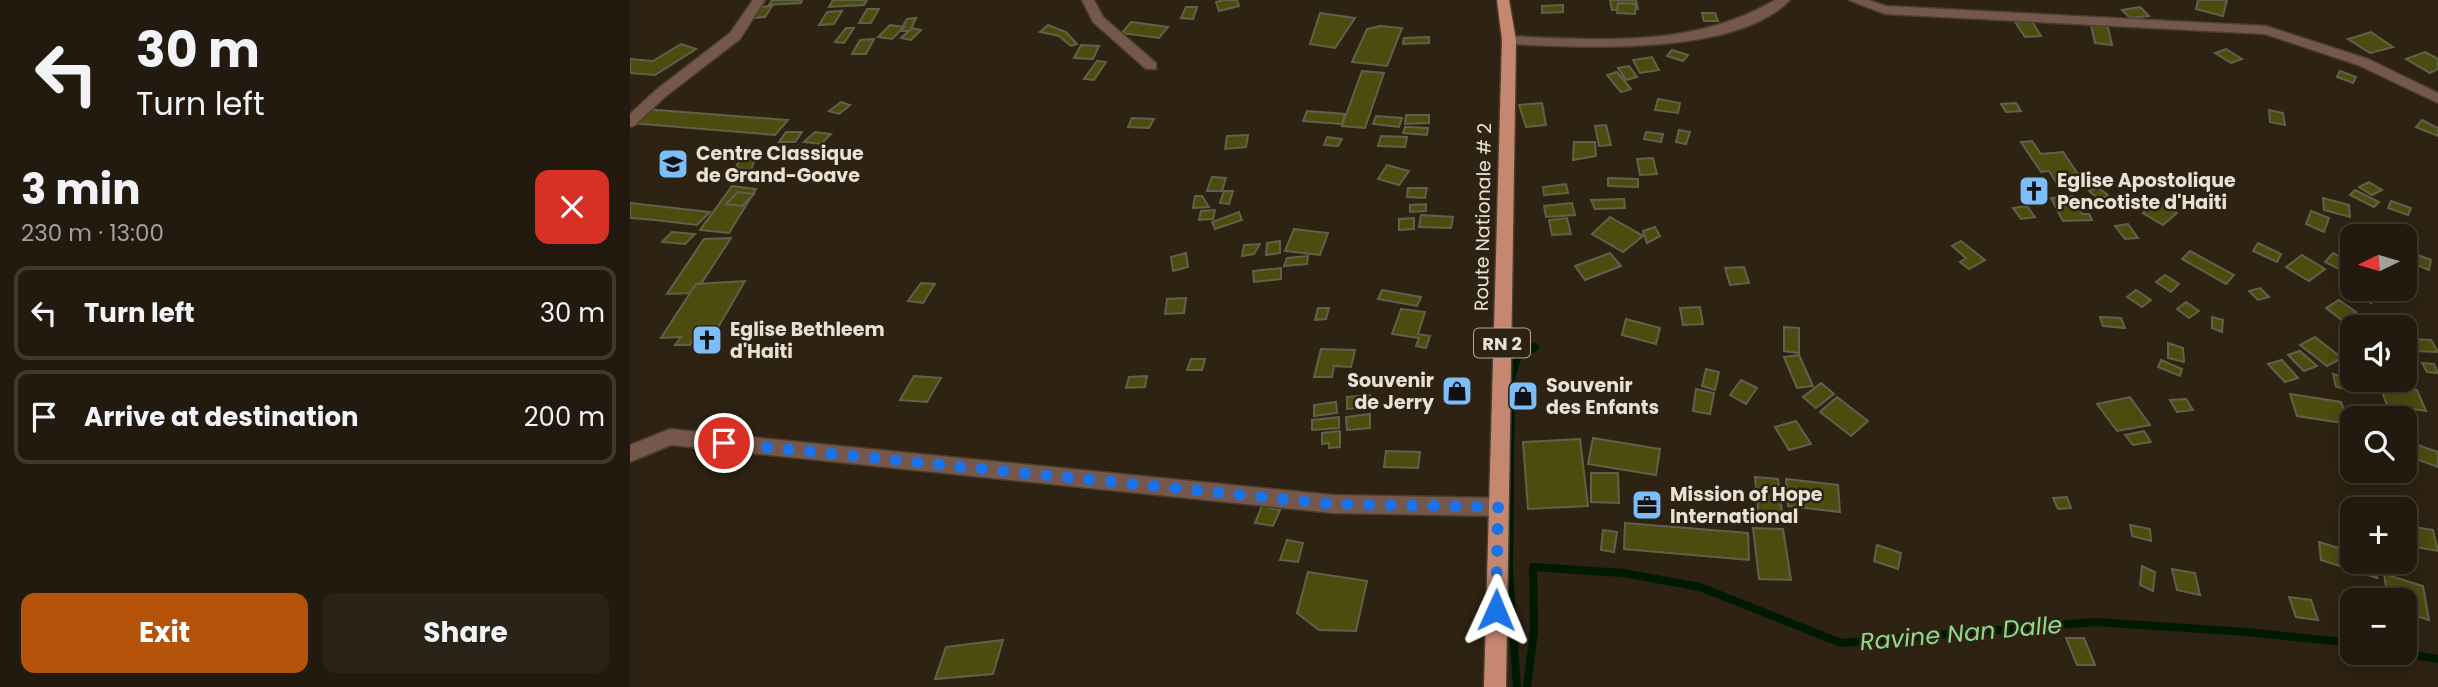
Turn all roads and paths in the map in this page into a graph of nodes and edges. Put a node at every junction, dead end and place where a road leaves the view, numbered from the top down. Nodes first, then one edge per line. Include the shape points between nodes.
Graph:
1 (759, 0) edge
2 (1088, 0) edge
3 (1503, 0) edge
4 (1784, 0) edge
5 (1855, 0) edge
6 (1508, 40) junction
7 (1152, 66) dead end
8 (2438, 99) edge
9 (630, 122) edge
10 (630, 454) edge
11 (1498, 507) junction
12 (1495, 687) edge

1 - 9 street via 734,36
2 - 7 street via 1098,19
3 - 6 main road, Route Nationale # 2 / RN 2
4 - 6 street via 1745,23 1706,33 1618,44
5 - 8 street via 1885,10 2266,30 2363,62
6 - 11 main road, Route Nationale # 2 / RN 2
10 - 11 street via 670,437 1333,504
11 - 12 main road, Route Nationale # 2 / RN 2

